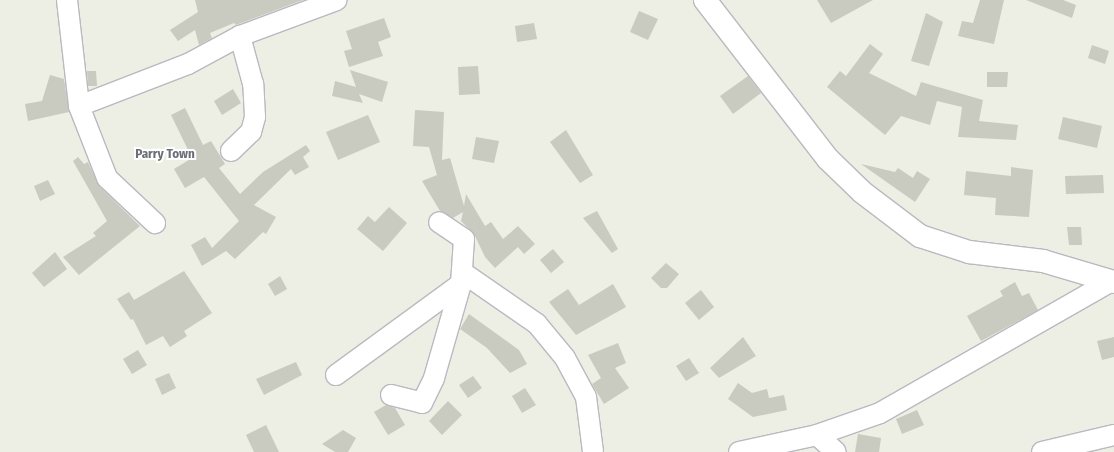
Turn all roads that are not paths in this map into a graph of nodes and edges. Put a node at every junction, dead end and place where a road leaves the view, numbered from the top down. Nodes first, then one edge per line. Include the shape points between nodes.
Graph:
1 (67, 0) edge
2 (337, 0) edge
3 (705, 0) edge
4 (240, 36) junction
5 (79, 106) junction
6 (231, 151) dead end
7 (439, 222) dead end
8 (155, 223) dead end
9 (461, 278) junction
10 (1112, 282) edge
11 (336, 375) dead end
12 (391, 395) dead end
13 (817, 435) junction
14 (1114, 435) edge
15 (593, 452) edge
16 (739, 452) edge
17 (836, 452) edge
18 (1042, 452) edge

1 - 5 street
2 - 4 street
3 - 10 street via 828,159 862,192 920,236 969,252 1043,261
4 - 5 street via 188,64
4 - 6 street via 253,84 255,117 250,132
5 - 8 street via 107,178
7 - 9 street via 464,239
9 - 11 street
9 - 12 street via 434,378 422,403
9 - 15 street via 536,324 565,358 586,397
10 - 13 street via 916,395 880,413
13 - 16 street
13 - 17 street
14 - 18 street

